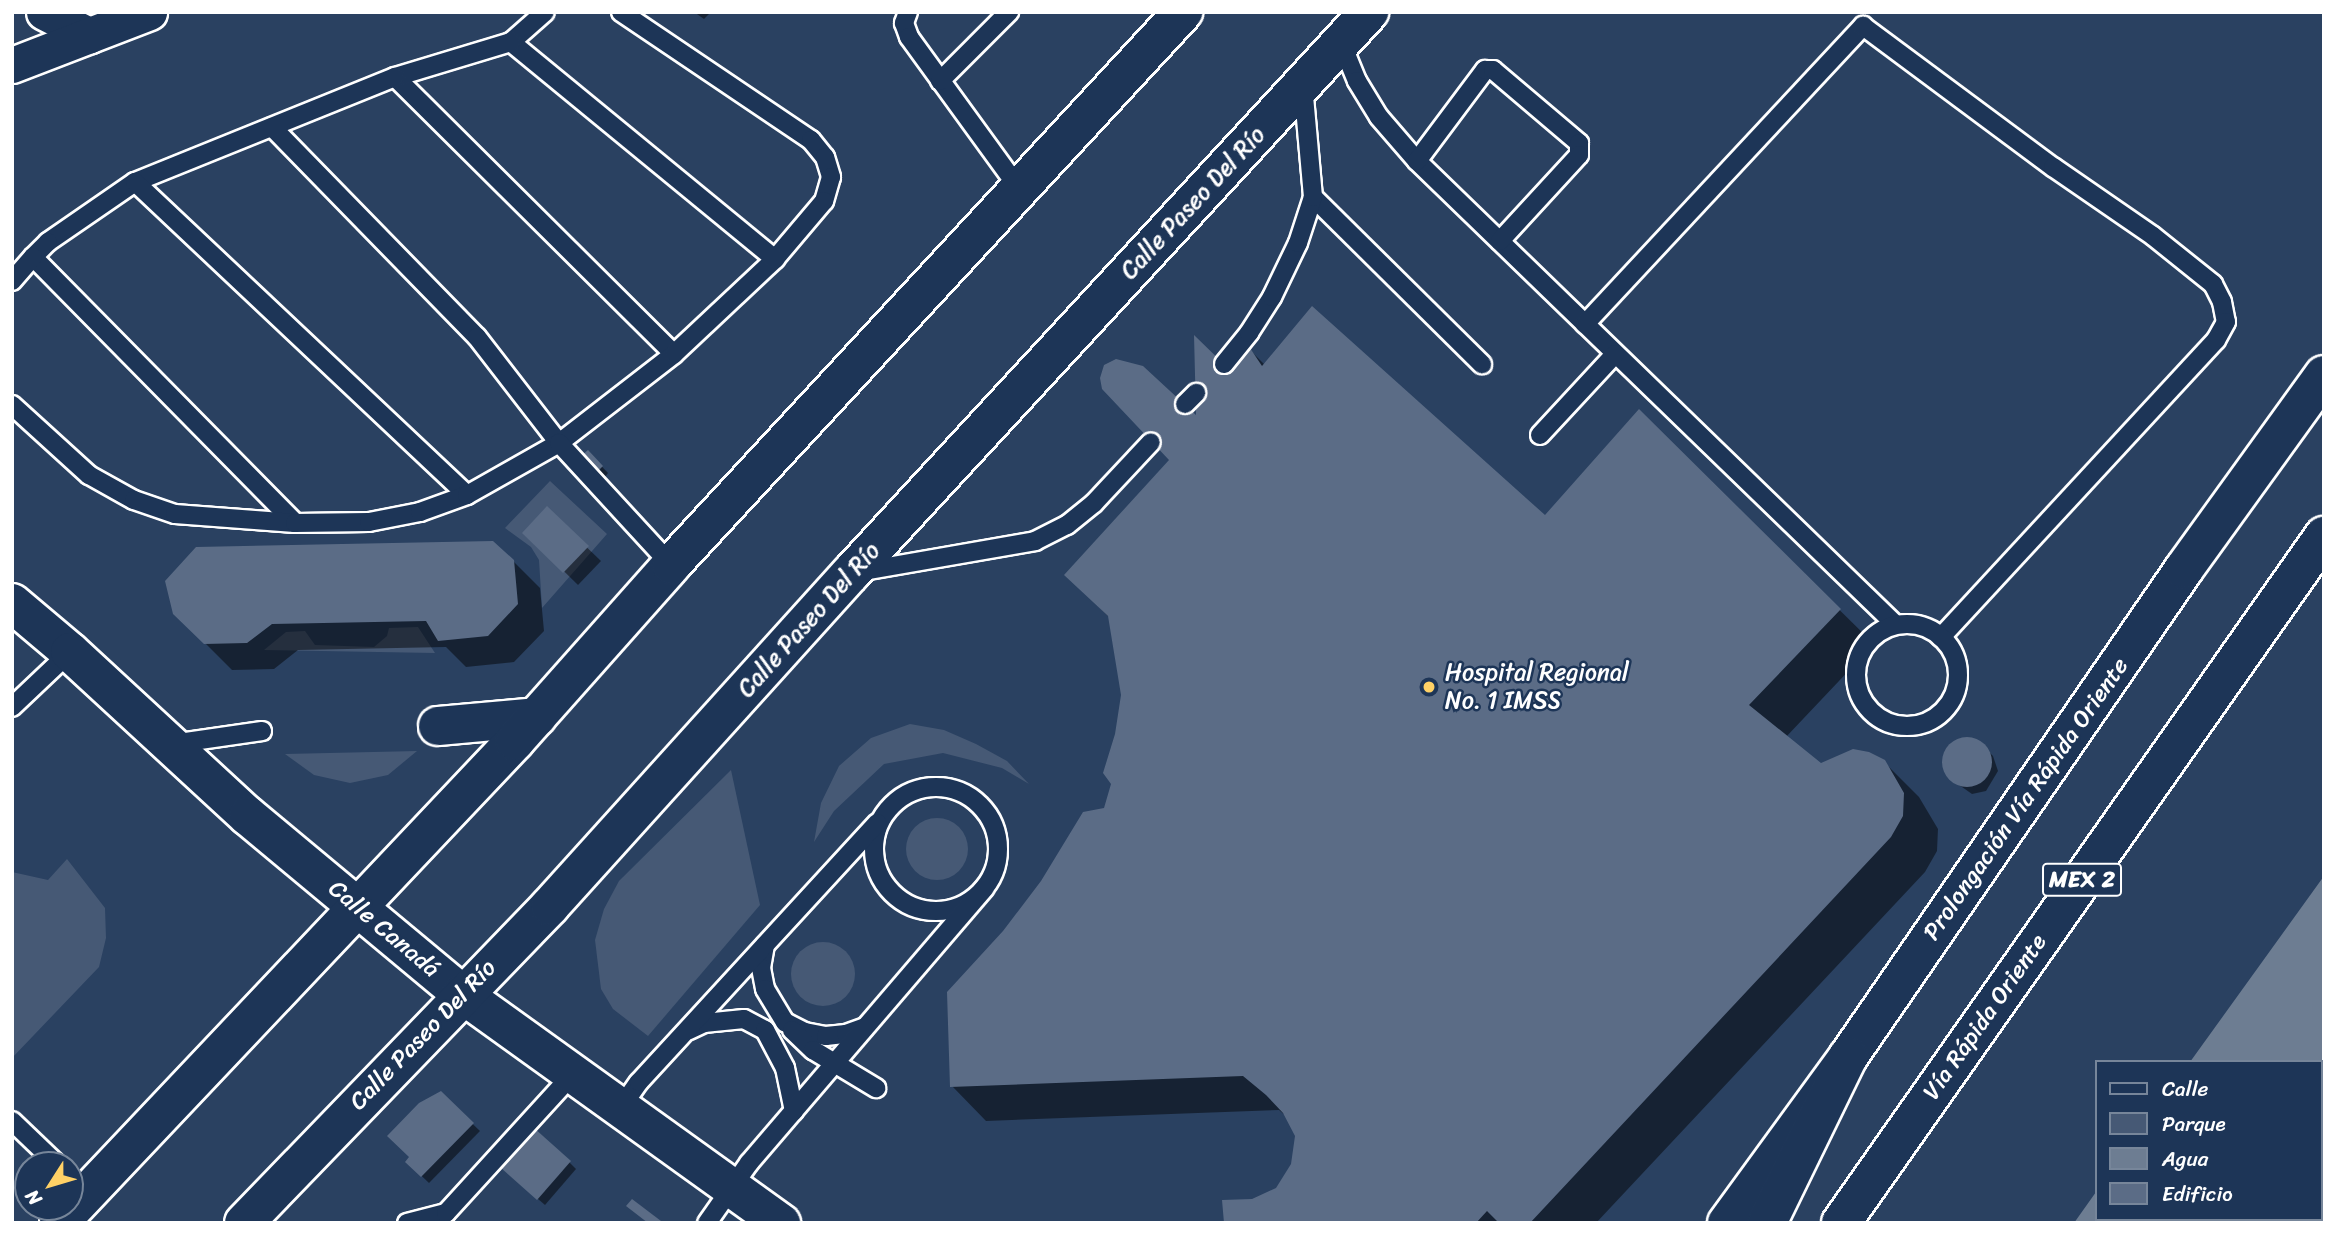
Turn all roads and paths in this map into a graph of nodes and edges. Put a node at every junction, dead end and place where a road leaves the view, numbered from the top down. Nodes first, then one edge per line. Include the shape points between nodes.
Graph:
1 (44, 12) edge
2 (149, 12) edge
3 (545, 12) edge
4 (621, 12) edge
5 (908, 12) edge
6 (1009, 12) edge
7 (1183, 12) edge
8 (1368, 12) edge
9 (89, 36) junction
10 (511, 42) junction
11 (1341, 42) junction
12 (12, 65) edge
13 (395, 77) junction
14 (940, 81) junction
15 (1303, 83) junction
16 (272, 127) junction
17 (1417, 161) junction
18 (135, 182) junction
19 (1018, 187) junction
20 (1313, 198) junction
21 (1500, 241) junction
22 (33, 257) junction
23 (775, 259) junction
24 (12, 281) edge
25 (1585, 324) junction
26 (674, 354) junction
27 (1615, 354) junction
28 (1224, 364) dead end
29 (1482, 364) dead end
30 (2324, 375) edge
31 (12, 405) edge
32 (1540, 435) dead end
33 (1151, 442) dead end
34 (559, 443) junction
35 (467, 495) junction
36 (295, 523) junction
37 (2324, 536) edge
38 (671, 565) junction
39 (851, 573) junction
40 (12, 603) edge
41 (1896, 625) junction
42 (1941, 637) junction
43 (70, 652) junction
44 (12, 707) edge
45 (537, 717) junction
46 (438, 726) dead end
47 (262, 731) dead end
48 (170, 744) junction
49 (881, 818) junction
50 (985, 888) junction
51 (357, 906) junction
52 (765, 945) junction
53 (463, 993) junction
54 (785, 1022) junction
55 (865, 1027) junction
56 (685, 1032) junction
57 (1848, 1057) junction
58 (835, 1063) junction
59 (574, 1073) junction
60 (876, 1088) dead end
61 (622, 1106) junction
62 (794, 1111) junction
63 (12, 1121) edge
64 (43, 1151) edge
65 (84, 1180) edge
66 (732, 1186) junction
67 (446, 1218) edge
68 (244, 1223) edge
69 (407, 1223) edge
70 (706, 1223) edge
71 (781, 1223) edge
72 (1727, 1223) edge
73 (1768, 1223) edge
74 (1841, 1223) edge

1 - 9 street
2 - 9 street
3 - 10 lane
4 - 23 lane via 811,140 825,157 831,177 824,201
5 - 14 lane via 904,23 909,37
6 - 14 lane
7 - 19 main road
8 - 11 main road, Calle Paseo Del Río
9 - 12 street
10 - 13 lane
10 - 23 lane
11 - 15 main road, Calle Paseo Del Río
11 - 17 lane via 1378,117
13 - 16 lane
13 - 26 lane
14 - 19 lane
15 - 20 lane
15 - 39 main road, Calle Paseo Del Río
16 - 18 lane
16 - 34 lane via 477,337
17 - 21 lane
17 - 21 lane via 1485,70 1493,70 1580,143 1579,155
18 - 22 lane
18 - 35 lane
19 - 38 main road
20 - 28 lane via 1272,297
20 - 29 lane
21 - 25 lane
22 - 24 lane
22 - 36 lane
23 - 26 lane
25 - 27 lane
25 - 42 lane via 1863,26 2213,284 2225,322 2216,340
26 - 34 lane
27 - 32 lane
27 - 41 lane
30 - 57 main road, Prolongación Vía Rápida Oriente via 2184,569
31 - 36 lane via 89,475 134,500 175,514
33 - 39 lane via 1094,503 1067,525 1035,541
34 - 35 lane
34 - 38 lane
35 - 36 lane via 420,512 369,522
37 - 74 main road, Vía Rápida Oriente / MEX 2
38 - 45 main road
39 - 53 main road, Calle Paseo Del Río via 550,906
40 - 43 main road, Calle Canadá
41 - 42 lane via 1928,628
41 - 42 lane via 1867,642 1856,672 1864,703 1891,723 1925,723 1951,701 1957,668
43 - 44 lane
43 - 48 main road, Calle Canadá
45 - 46 main road
45 - 51 main road
47 - 48 lane
48 - 51 main road, Calle Canadá via 247,816
49 - 50 lane via 874,837 874,858 880,878 901,900 929,912 950,911
49 - 50 lane via 911,791 953,788 971,797 986,812 997,840 995,871
49 - 52 lane
50 - 55 lane
51 - 53 main road, Calle Canadá
51 - 65 main road
52 - 54 lane via 761,968 765,989
52 - 56 lane
53 - 59 main road, Calle Canadá
53 - 68 main road, Calle Paseo Del Río
54 - 55 lane via 826,1036
54 - 58 lane via 813,1051
55 - 58 lane
56 - 61 lane
56 - 62 lane via 704,1023 744,1019 765,1030 785,1068
57 - 72 main road, Prolongación Vía Rápida Oriente
57 - 73 main road
58 - 60 lane
58 - 62 lane
59 - 61 main road, Calle Canadá
59 - 67 lane
61 - 66 main road, Calle Canadá
62 - 66 lane
63 - 64 lane
66 - 70 lane
66 - 71 main road, Calle Canadá
67 - 69 lane

